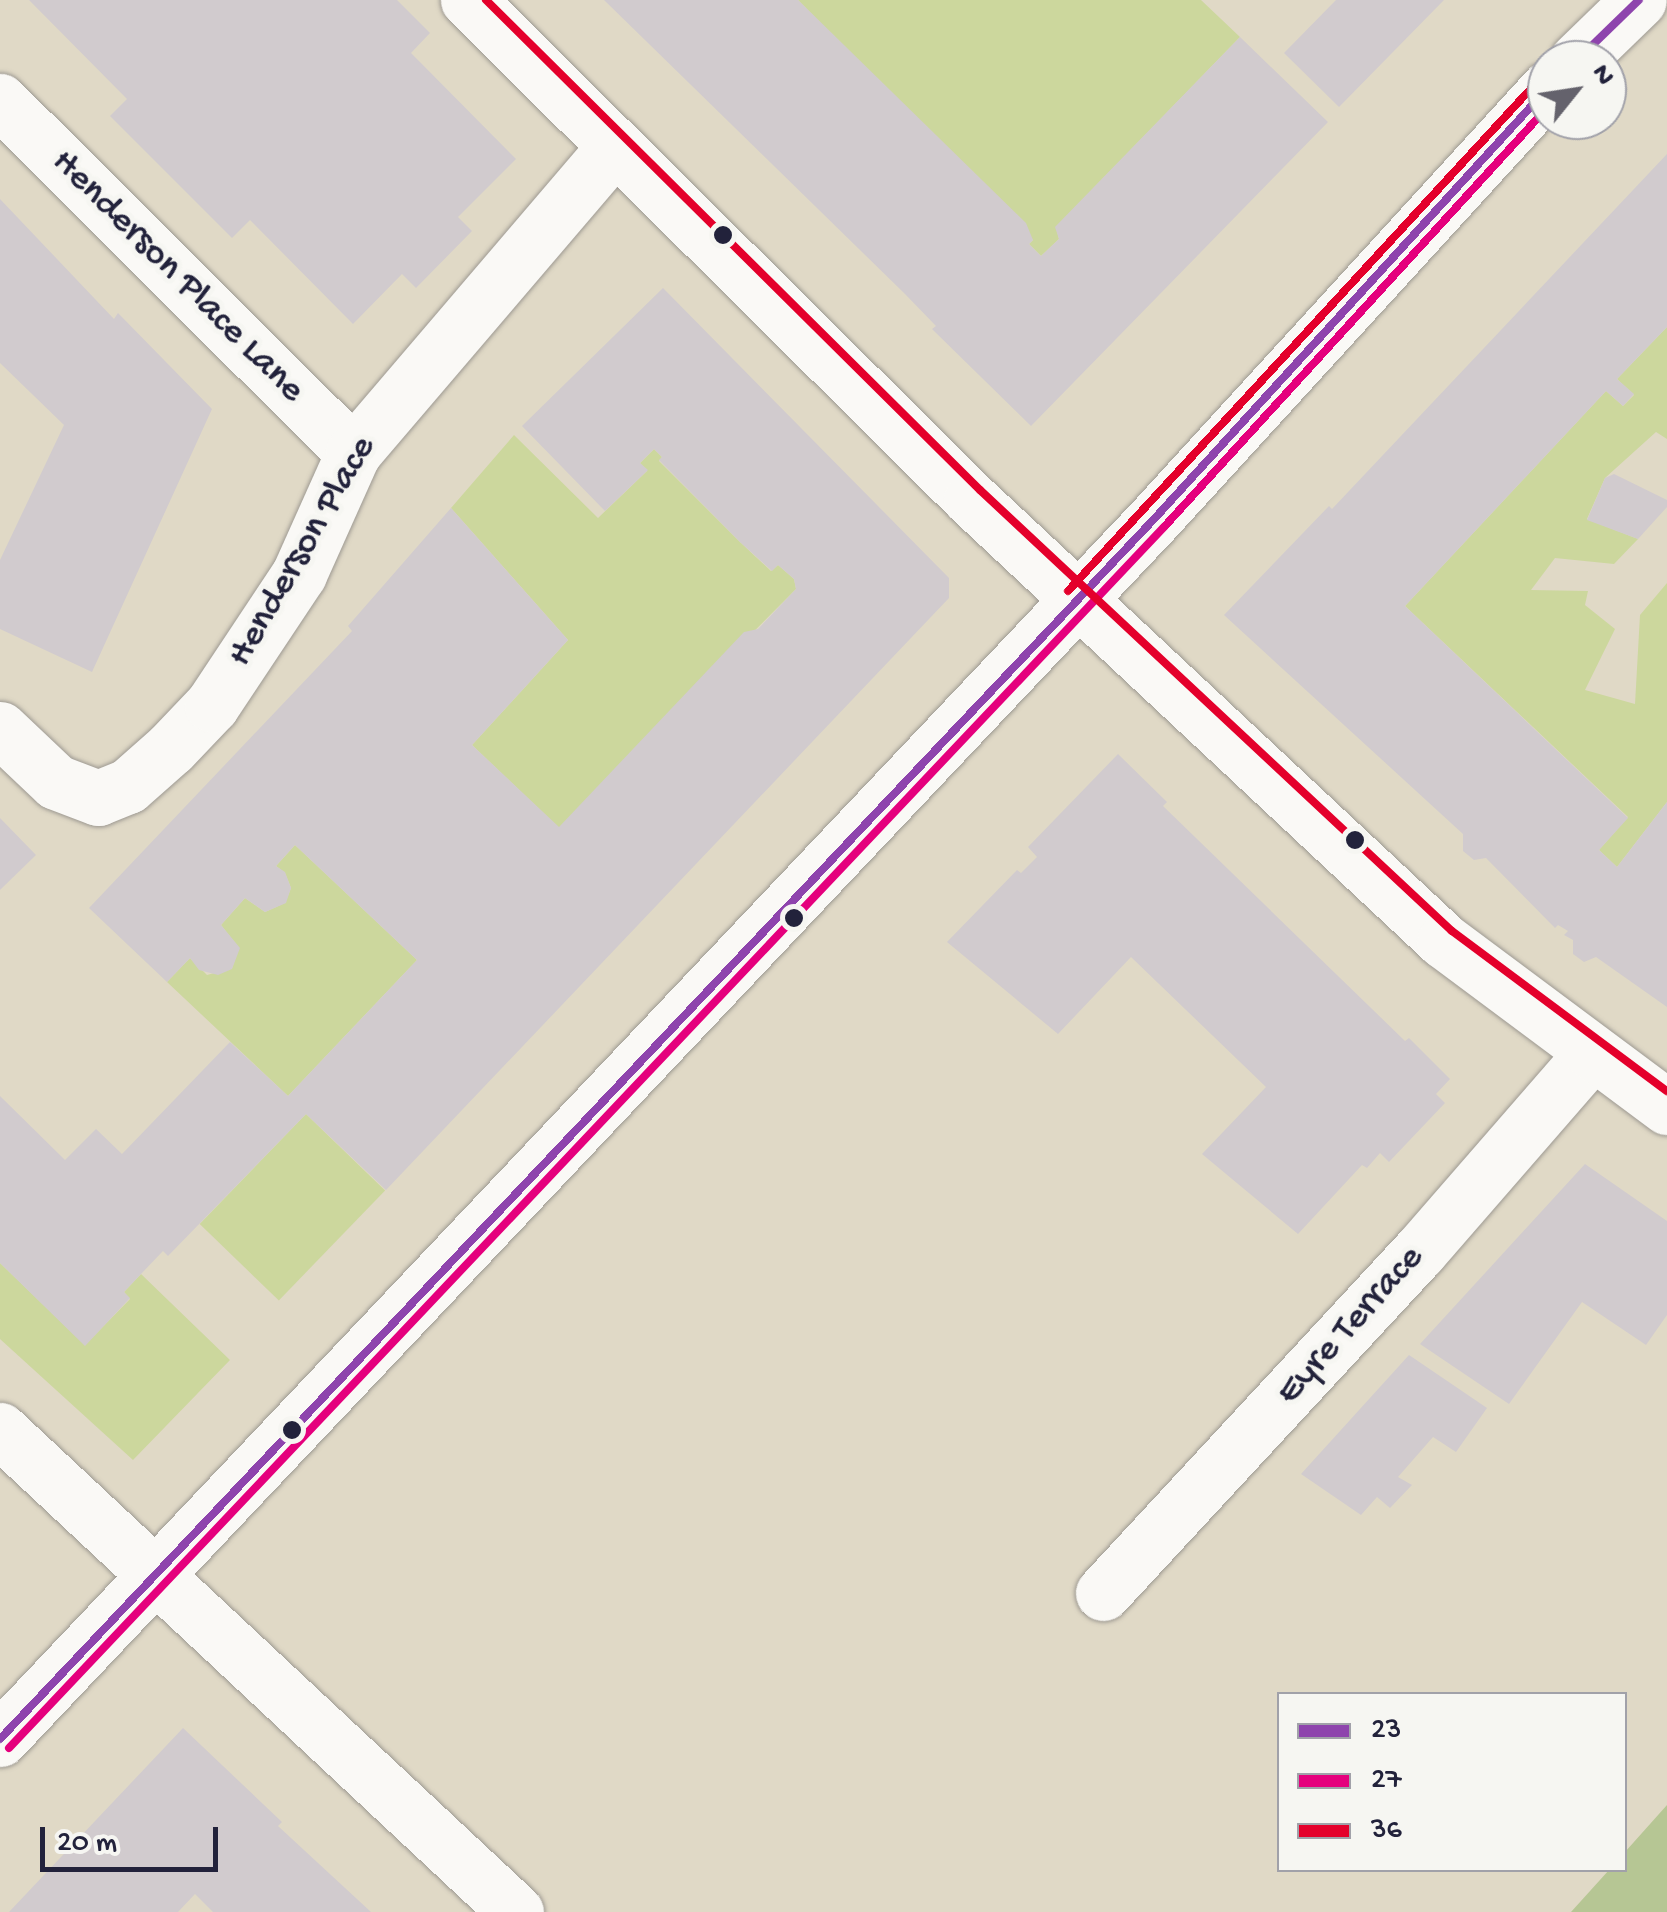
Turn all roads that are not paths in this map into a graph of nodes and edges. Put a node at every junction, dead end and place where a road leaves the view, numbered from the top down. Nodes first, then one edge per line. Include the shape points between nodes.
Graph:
1 (468, 0) edge
2 (1639, 0) edge
3 (1598, 40) edge
4 (0, 102) edge
5 (1527, 112) edge
6 (614, 149) junction
7 (353, 453) junction
8 (1077, 599) junction
9 (0, 729) edge
10 (1592, 1053) junction
11 (1667, 1107) edge
12 (0, 1430) edge
13 (156, 1574) junction
14 (1104, 1593) dead end
15 (0, 1739) edge
16 (516, 1912) edge

1 - 6 street
2 - 3 street
4 - 7 street, Henderson Place Lane
5 - 8 street
6 - 7 street, Henderson Place
6 - 8 street
7 - 9 street, Henderson Place via 299,574 244,658 212,705 128,786 98,798 75,792 42,772
8 - 10 street via 1444,942
8 - 13 street
10 - 11 street
10 - 14 street, Eyre Terrace via 1420,1252
12 - 13 street
13 - 15 street
13 - 16 street

